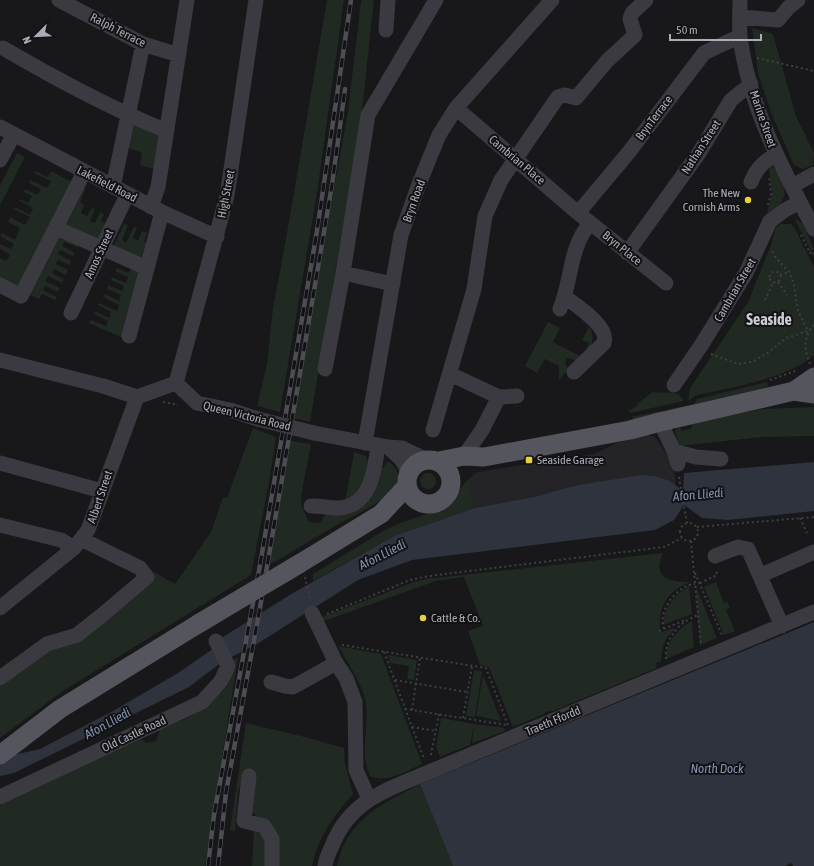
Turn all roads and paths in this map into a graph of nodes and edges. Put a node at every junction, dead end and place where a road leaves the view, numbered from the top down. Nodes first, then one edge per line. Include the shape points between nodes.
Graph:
1 (60, 0) edge
2 (187, 0) edge
3 (256, 0) edge
4 (388, 0) edge
5 (436, 0) edge
6 (552, 0) edge
7 (646, 0) edge
8 (740, 0) edge
9 (798, 0) edge
10 (740, 17) junction
11 (386, 30) dead end
12 (740, 36) junction
13 (143, 44) junction
14 (3, 48) dead end
15 (179, 55) junction
16 (744, 55) junction
17 (814, 71) edge
18 (751, 84) junction
19 (456, 108) junction
20 (128, 116) junction
21 (0, 127) edge
22 (167, 131) junction
23 (13, 136) junction
24 (771, 157) junction
25 (516, 159) junction
26 (0, 160) edge
27 (84, 172) junction
28 (814, 174) edge
29 (751, 182) dead end
30 (792, 186) junction
31 (113, 187) junction
32 (127, 195) junction
33 (800, 202) junction
34 (156, 210) junction
35 (578, 213) junction
36 (590, 223) junction
37 (56, 228) junction
38 (767, 228) junction
39 (798, 229) dead end
40 (814, 229) edge
41 (217, 237) junction
42 (102, 248) junction
43 (813, 251) edge
44 (627, 253) junction
45 (814, 255) edge
46 (147, 268) junction
47 (789, 272) junction
48 (343, 273) junction
49 (780, 275) junction
50 (778, 282) junction
51 (773, 283) junction
52 (393, 284) junction
53 (666, 284) dead end
54 (0, 285) edge
55 (787, 295) dead end
56 (765, 300) dead end
57 (71, 313) dead end
58 (814, 325) edge
59 (808, 331) junction
60 (129, 336) dead end
61 (696, 353) junction
62 (0, 360) edge
63 (325, 369) dead end
64 (806, 370) edge
65 (574, 372) dead end
66 (450, 374) junction
67 (770, 380) dead end
68 (176, 383) junction
69 (674, 385) dead end
70 (794, 391) junction
71 (814, 394) edge
72 (517, 396) dead end
73 (137, 397) junction
74 (499, 397) junction
75 (161, 402) dead end
76 (197, 403) junction
77 (660, 422) junction
78 (433, 430) dead end
79 (482, 430) junction
80 (377, 445) junction
81 (464, 456) junction
82 (486, 457) junction
83 (720, 459) dead end
84 (432, 460) junction
85 (677, 462) junction
86 (0, 463) edge
87 (452, 478) junction
88 (408, 479) junction
89 (102, 491) junction
90 (421, 502) junction
91 (312, 506) dead end
92 (381, 514) junction
93 (814, 517) edge
94 (800, 518) junction
95 (688, 523) junction
96 (0, 524) edge
97 (697, 527) junction
98 (807, 533) dead end
99 (682, 538) junction
100 (691, 541) junction
101 (78, 544) junction
102 (814, 552) edge
103 (715, 556) joint
104 (301, 568) junction
105 (694, 570) junction
106 (761, 575) junction
107 (700, 583) junction
108 (695, 584) junction
109 (0, 608) edge
110 (814, 612) edge
111 (698, 615) junction
112 (314, 616) junction
113 (690, 618) junction
114 (782, 626) junction
115 (664, 629) junction
116 (658, 631) dead end
117 (216, 641) dead end
118 (326, 643) junction
119 (728, 648) junction
120 (384, 652) junction
121 (420, 658) junction
122 (702, 659) junction
123 (336, 663) junction
124 (472, 666) junction
125 (667, 673) junction
126 (0, 678) edge
127 (395, 680) junction
128 (271, 682) dead end
129 (416, 684) junction
130 (467, 692) junction
131 (405, 709) junction
132 (412, 710) junction
133 (439, 714) junction
134 (463, 718) junction
135 (412, 727) junction
136 (436, 731) junction
137 (510, 731) junction
138 (0, 755) edge
139 (426, 765) junction
140 (249, 776) dead end
141 (0, 797) edge
142 (369, 799) junction
143 (272, 866) edge
144 (326, 866) edge

1 - 13 street, Ralph Terrace
2 - 15 street
3 - 41 street, High Street via 227,196
4 - 11 street
5 - 48 street via 368,115
6 - 19 street, Bryn Road
7 - 25 street via 632,13 630,19 635,35 607,61 576,98 565,95 558,97
8 - 10 street, Marine Street
9 - 10 street via 788,7 778,20
10 - 12 street, Marine Street
12 - 16 street, Marine Street
12 - 35 street, BrynTerrace via 704,53 629,152
13 - 15 street, Ralph Terrace
13 - 20 street
14 - 20 street via 68,86
15 - 22 street
16 - 17 path
16 - 18 street, Marine Street
18 - 24 street, Marine Street
18 - 44 street, Nathan Street via 731,100 699,153
19 - 25 street, Cambrian Place
19 - 52 street, Bryn Road via 439,135 419,184 401,235
20 - 22 street
20 - 31 street
21 - 23 street, Lakefield Road
22 - 34 street
23 - 26 street
23 - 27 street, Lakefield Road
24 - 29 street via 759,166
24 - 30 street, Marine Street
24 - 38 path via 771,194 766,215
25 - 35 street, Cambrian Place
25 - 66 street via 501,180 485,216 474,289
27 - 31 street, Lakefield Road
27 - 37 street
28 - 30 street
30 - 33 street, Marine Street
31 - 32 street, Lakefield Road
32 - 34 street, Lakefield Road
32 - 42 street, Amos Street
33 - 38 street, Cambrian Street via 785,210
33 - 40 street, Marine Street
34 - 41 street, Lakefield Road
34 - 46 street
35 - 36 street, Bryn Place
36 - 44 street, Bryn Place
36 - 65 street via 581,234 573,257 563,303 596,322 606,339
37 - 42 street
37 - 54 street via 21,296
38 - 47 path via 776,258
38 - 61 street, Cambrian Street via 746,272
39 - 43 path via 810,253
41 - 68 street, High Street
42 - 46 street
42 - 57 street, Amos Street
43 - 45 path
44 - 53 street, Bryn Place
46 - 60 street
47 - 49 path
47 - 59 path via 798,311
48 - 52 street
48 - 63 street
49 - 50 path
49 - 51 path via 776,272 771,274 769,279
50 - 51 path
50 - 55 path
51 - 56 path
52 - 80 street, Bryn Road
58 - 59 path
59 - 61 path via 786,338 752,362 738,364 713,354
59 - 64 path via 805,340 809,363
61 - 69 street, Cambrian Street
62 - 73 street
64 - 67 path
64 - 70 main road
66 - 74 street
66 - 78 street
68 - 73 street
68 - 76 street, Queen Victoria Road
70 - 71 main road
70 - 77 main road
72 - 74 street
73 - 89 street, Albert Street
74 - 79 street
75 - 76 path via 183,406
76 - 80 street, Queen Victoria Road, bridge via 314,433
77 - 82 main road
77 - 85 street
79 - 81 street
79 - 82 street
80 - 84 street, Queen Victoria Road via 402,448
80 - 88 street via 401,459
80 - 91 street, Bryn Road via 373,478 365,494 352,505 340,508
81 - 82 main road
81 - 84 main road
82 - 87 main road
83 - 85 street via 696,457
84 - 87 main road via 449,471
84 - 88 main road via 418,462
85 - 95 path
86 - 89 street
87 - 90 main road via 448,494 443,499 436,503
88 - 90 main road via 414,498
88 - 92 main road via 403,492
89 - 101 street, Albert Street via 88,530
90 - 92 main road
92 - 104 main road
93 - 94 path
94 - 97 path
94 - 98 path
95 - 97 path
95 - 99 path via 681,528
96 - 101 street
97 - 100 path via 698,534
99 - 100 path
99 - 112 path via 664,547 540,561 410,580
100 - 105 path
101 - 109 street, Albert Street
101 - 126 street via 140,568 147,577 77,635 47,644
102 - 106 street
103 - 106 street via 738,547 748,548
103 - 107 path via 717,575
104 - 112 path
104 - 138 main road, bridge via 198,624 60,709
105 - 107 path
105 - 108 path
106 - 114 street
107 - 119 path
108 - 111 path
108 - 115 path via 686,586 672,597 663,618
110 - 114 street, Traeth Ffordd
111 - 113 path
111 - 122 path
112 - 118 street
113 - 115 path
113 - 125 path via 676,629 667,646
114 - 119 street, Traeth Ffordd
115 - 116 path
117 - 141 street, Old Castle Road via 228,666 221,681 202,702
118 - 120 path
118 - 123 street
119 - 122 street, Traeth Ffordd
120 - 121 path
120 - 127 path
121 - 124 path
121 - 129 path
122 - 125 street, Traeth Ffordd
123 - 128 street via 293,687
123 - 142 street via 346,678 355,702 356,770
124 - 130 path
124 - 137 path via 486,668
125 - 137 street, Traeth Ffordd
127 - 129 path
127 - 131 path
129 - 130 path
129 - 132 path
130 - 134 path
131 - 132 path
131 - 135 path
132 - 133 path
133 - 134 path
133 - 136 path
134 - 137 path
135 - 136 path
135 - 139 path
136 - 139 path via 433,755
137 - 139 street, Traeth Ffordd
139 - 142 street, Traeth Ffordd
140 - 143 street via 244,821 264,826 272,839
142 - 144 street, Traeth Ffordd via 354,810 337,832

